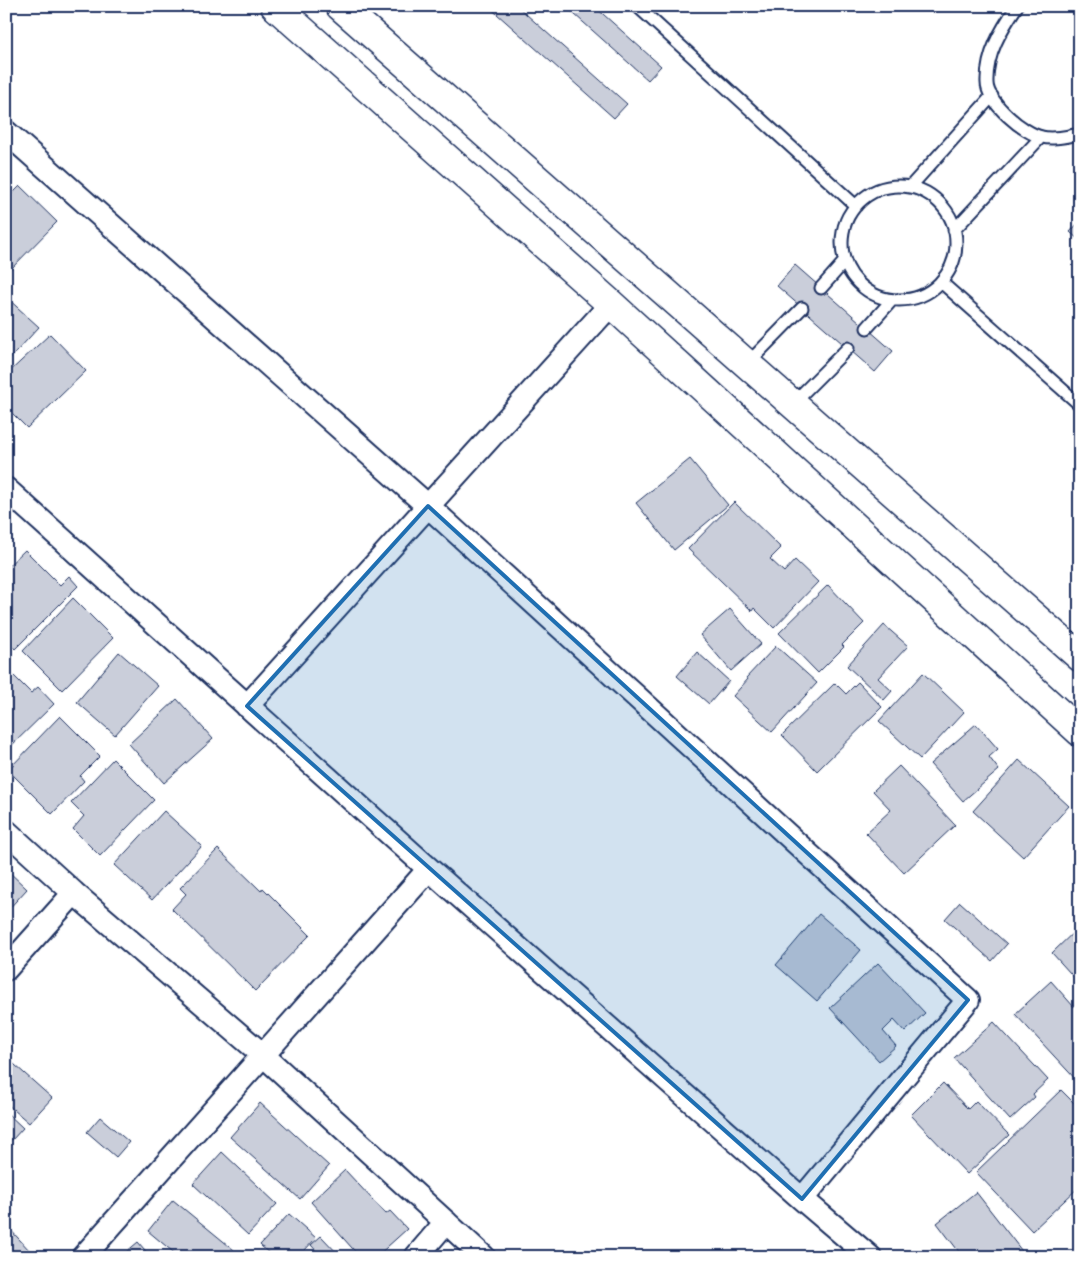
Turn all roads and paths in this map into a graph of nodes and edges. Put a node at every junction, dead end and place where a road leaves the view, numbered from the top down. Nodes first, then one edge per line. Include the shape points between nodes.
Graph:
1 (275, 6) edge
2 (340, 6) edge
3 (636, 6) edge
4 (1013, 8) edge
5 (992, 96) junction
6 (6, 132) edge
7 (1080, 134) edge
8 (1041, 137) junction
9 (910, 187) junction
10 (856, 206) junction
11 (954, 230) junction
12 (845, 261) junction
13 (941, 282) junction
14 (821, 288) dead end
15 (892, 300) junction
16 (611, 304) junction
17 (802, 308) dead end
18 (867, 328) dead end
19 (848, 348) dead end
20 (747, 364) junction
21 (792, 404) junction
22 (1080, 405) edge
23 (6, 489) edge
24 (428, 506) junction
25 (1080, 657) edge
26 (247, 706) junction
27 (1080, 732) edge
28 (6, 831) edge
29 (429, 869) junction
30 (74, 894) junction
31 (6, 969) edge
32 (263, 1055) junction
33 (802, 1199) junction
34 (446, 1222) junction
35 (83, 1257) edge
36 (416, 1257) edge
37 (484, 1257) edge
38 (870, 1257) edge

1 - 16 street
2 - 20 street
3 - 10 lane
4 - 5 lane via 994,44 988,64 986,86
5 - 8 lane via 1009,118
5 - 9 lane
6 - 24 street
7 - 8 lane
8 - 11 lane
9 - 10 lane via 893,186 877,190
9 - 11 lane via 925,192 938,202 949,214
10 - 12 lane via 845,225 842,241
11 - 13 lane via 953,262
12 - 14 lane
12 - 15 lane via 860,285 873,294
13 - 15 lane via 920,297
13 - 22 lane
15 - 18 lane
16 - 24 street
16 - 27 street
17 - 20 lane
19 - 21 lane
20 - 21 street
21 - 25 street
23 - 26 street
24 - 26 street
24 - 33 street via 968,1000
26 - 29 street
28 - 30 street
29 - 32 street
29 - 33 street
30 - 31 street
30 - 32 street
32 - 34 street
32 - 35 street
33 - 38 street
34 - 36 street
34 - 37 street

